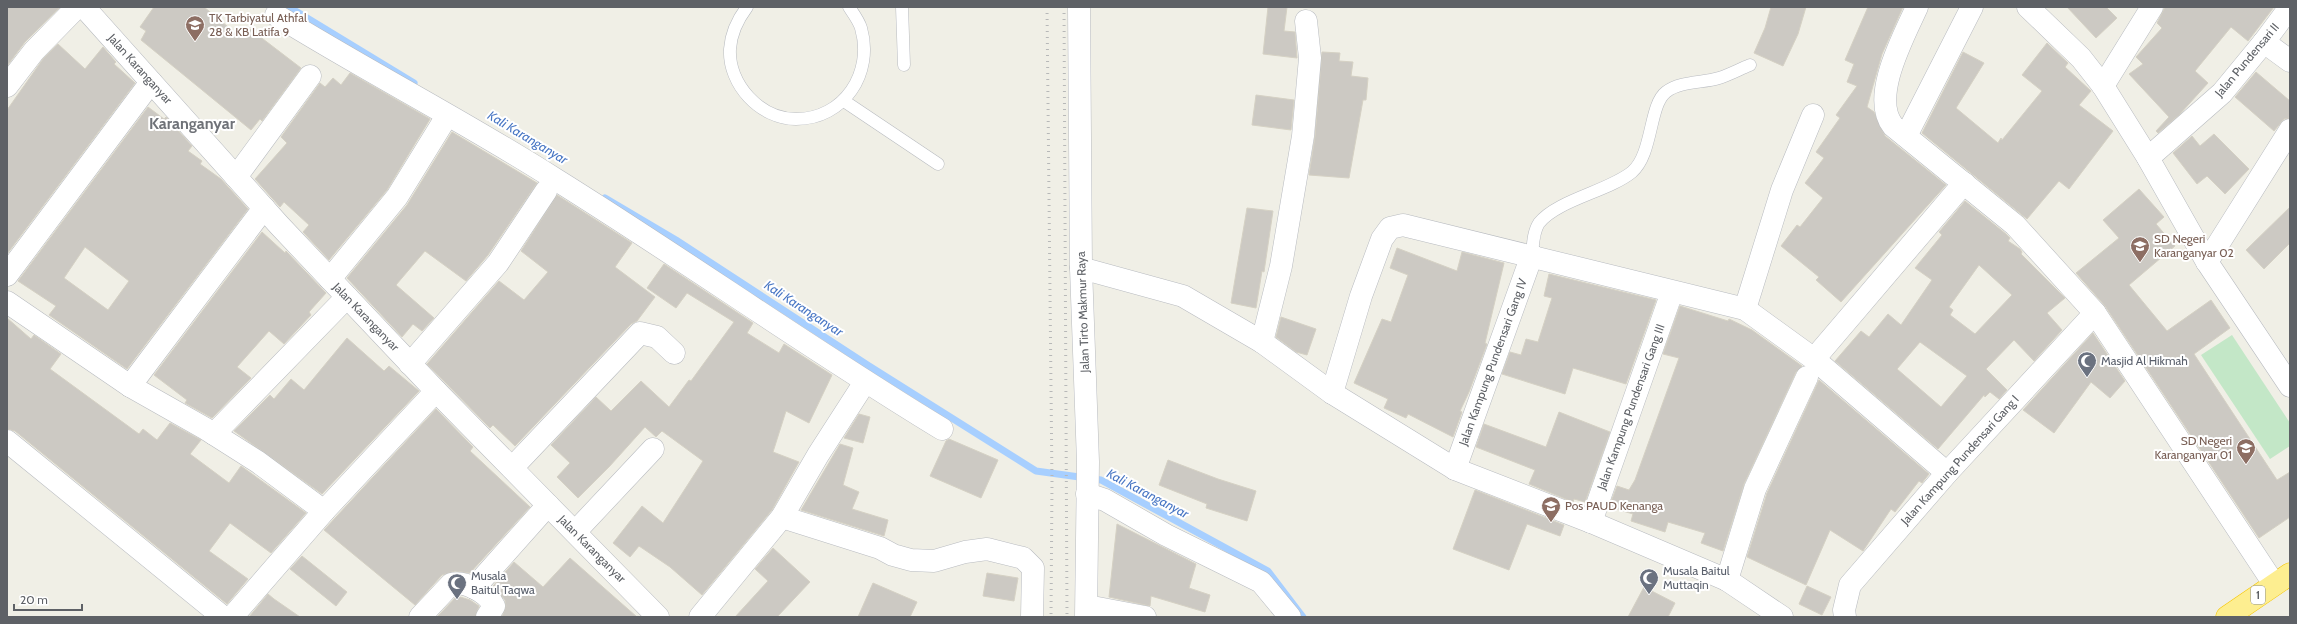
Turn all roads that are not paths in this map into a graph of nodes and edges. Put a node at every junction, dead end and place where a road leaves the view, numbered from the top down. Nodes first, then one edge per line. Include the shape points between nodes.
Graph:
1 (77, 7) edge
2 (84, 7) edge
3 (747, 7) edge
4 (849, 7) edge
5 (902, 7) edge
6 (1079, 7) edge
7 (1918, 7) edge
8 (1972, 7) edge
9 (2028, 7) edge
10 (2152, 7) edge
11 (2290, 7) edge
12 (276, 15) dead end
13 (1306, 21) dead end
14 (2264, 42) junction
15 (2290, 61) edge
16 (904, 65) dead end
17 (1750, 65) dead end
18 (310, 76) dead end
19 (151, 82) junction
20 (7, 86) edge
21 (2103, 86) junction
22 (844, 101) junction
23 (1813, 115) dead end
24 (442, 124) dead end
25 (2290, 130) edge
26 (1906, 136) junction
27 (2148, 158) junction
28 (938, 164) dead end
29 (236, 177) junction
30 (1964, 184) junction
31 (546, 192) dead end
32 (264, 208) junction
33 (1532, 255) junction
34 (2207, 262) junction
35 (1081, 268) junction
36 (7, 275) edge
37 (330, 279) junction
38 (1672, 292) junction
39 (347, 297) junction
40 (7, 302) edge
41 (1745, 309) junction
42 (2095, 312) junction
43 (1262, 342) junction
44 (674, 353) dead end
45 (410, 364) junction
46 (1810, 368) junction
47 (865, 382) junction
48 (130, 386) junction
49 (2290, 386) edge
50 (436, 391) junction
51 (1332, 393) junction
52 (942, 429) dead end
53 (214, 434) junction
54 (7, 441) edge
55 (652, 450) dead end
56 (512, 468) junction
57 (1455, 469) junction
58 (1947, 473) junction
59 (1087, 491) junction
60 (548, 505) junction
61 (324, 511) junction
62 (782, 516) junction
63 (1591, 522) junction
64 (575, 532) junction
65 (2282, 579) edge
66 (1728, 580) junction
67 (474, 588) junction
68 (1086, 611) edge
69 (223, 617) edge
70 (232, 617) edge
71 (420, 617) edge
72 (488, 617) edge
73 (658, 617) edge
74 (700, 617) edge
75 (1032, 617) edge
76 (1145, 617) edge
77 (1290, 617) edge
78 (1782, 617) edge
79 (1845, 617) edge
80 (2227, 617) edge

1 - 20 street via 34,51
2 - 19 street, Jalan Karanganyar
3 - 22 lane via 736,23 730,49 734,75 748,98 770,113 795,119 821,115
4 - 22 lane via 861,27 865,53 859,79
5 - 16 lane
6 - 35 street, Jalan Tirto Makmur Raya
7 - 26 street via 1894,58 1884,99 1887,118
8 - 26 street
9 - 21 street via 2080,58
10 - 21 street
11 - 14 street, Jalan Pundensari II
12 - 47 street via 555,179
13 - 43 street via 1310,58 1303,136 1281,266
14 - 15 street
14 - 27 street, Jalan Pundensari II via 2222,93
17 - 33 lane via 1718,78 1673,88 1665,93 1658,106 1640,161 1632,171 1546,216 1539,224
18 - 29 street
19 - 29 street, Jalan Karanganyar
19 - 36 street
21 - 27 street
22 - 28 lane
23 - 41 street via 1782,190
24 - 37 street via 397,197
25 - 34 street
26 - 30 street
27 - 34 street
29 - 32 street, Jalan Karanganyar
30 - 42 street via 2015,225
30 - 46 street
31 - 45 street via 498,263
32 - 37 street, Jalan Karanganyar
32 - 48 street
33 - 38 street
33 - 51 street via 1403,226 1390,228 1382,239 1361,296
33 - 57 street, Jalan Kampung Pundensari Gang IV
34 - 49 street
35 - 43 street via 1183,296
35 - 59 street, Jalan Tirto Makmur Raya
37 - 39 street, Jalan Karanganyar
38 - 41 street
38 - 63 street, Jalan Kampung Pundensari Gang III
39 - 45 street, Jalan Karanganyar
39 - 53 street
40 - 48 street
41 - 46 street
42 - 58 street, Jalan Kampung Pundensari Gang I
42 - 65 street
43 - 51 street
44 - 56 street via 656,337 640,333
45 - 50 street, Jalan Karanganyar
46 - 58 street
46 - 66 street via 1755,489
47 - 52 street
47 - 62 street
48 - 53 street
50 - 56 street, Jalan Karanganyar
50 - 61 street
51 - 57 street
53 - 61 street via 258,462
54 - 69 street
55 - 64 street
56 - 60 street, Jalan Karanganyar
57 - 63 street
58 - 79 street, Jalan Kampung Pundensari Gang I via 1850,584 1844,610
59 - 68 street, Jalan Tirto Makmur Raya
59 - 77 street via 1166,535 1261,582
60 - 64 street, Jalan Karanganyar
60 - 67 street
61 - 70 street
62 - 74 street
62 - 75 street via 911,560 934,561 987,549 1023,558 1033,568
63 - 66 street
64 - 73 street, Jalan Karanganyar
65 - 80 highway, 1
66 - 78 street
67 - 71 street via 458,582 451,584
67 - 72 street via 492,601 494,606
68 - 76 street

